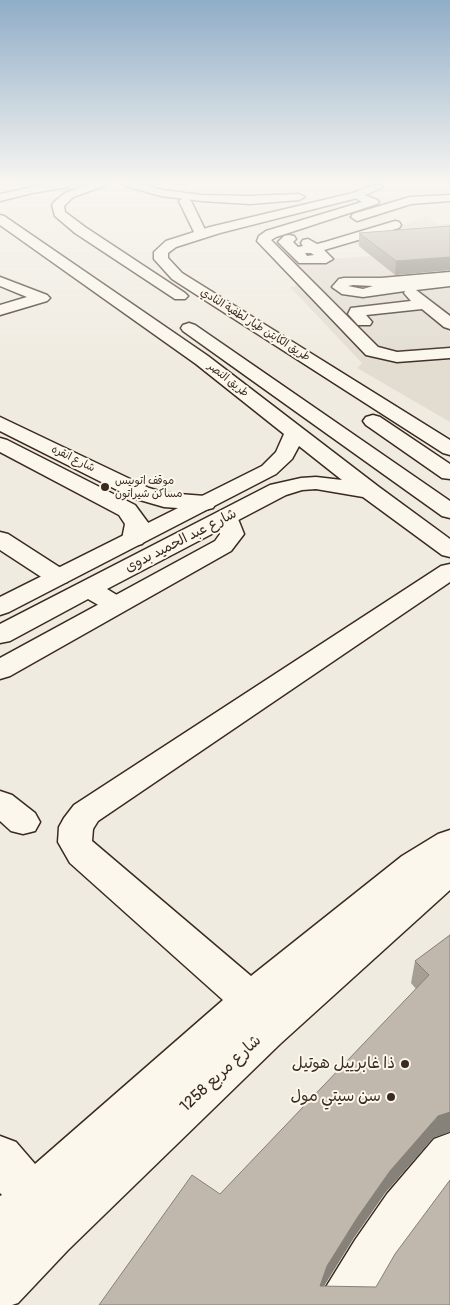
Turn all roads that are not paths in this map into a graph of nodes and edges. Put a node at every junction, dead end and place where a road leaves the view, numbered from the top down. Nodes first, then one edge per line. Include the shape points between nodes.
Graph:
1 (15, 245) edge
2 (37, 245) edge
3 (116, 245) edge
4 (129, 245) edge
5 (170, 245) edge
6 (268, 245) edge
7 (290, 245) edge
8 (315, 245) edge
9 (146, 255) junction
10 (450, 276) edge
11 (2, 281) edge
12 (450, 282) edge
13 (170, 289) junction
14 (435, 293) edge
15 (450, 307) edge
16 (0, 310) edge
17 (172, 316) dead end
18 (450, 324) edge
19 (450, 345) edge
20 (450, 353) edge
21 (202, 360) junction
22 (330, 392) dead end
23 (362, 414) dead end
24 (0, 423) edge
25 (295, 432) junction
26 (0, 444) edge
27 (450, 449) edge
28 (269, 470) junction
29 (450, 473) edge
30 (301, 484) junction
31 (371, 492) junction
32 (152, 497) junction
33 (205, 503) junction
34 (127, 510) junction
35 (450, 510) edge
36 (225, 518) junction
37 (0, 539) edge
38 (134, 539) junction
39 (450, 550) edge
40 (450, 570) edge
41 (58, 577) junction
42 (88, 589) junction
43 (116, 605) junction
44 (0, 607) edge
45 (0, 635) edge
46 (0, 670) edge
47 (450, 843) edge
48 (450, 870) edge
49 (251, 1000) junction
50 (450, 1155) edge
51 (0, 1158) edge
52 (9, 1220) edge
53 (0, 1285) edge
54 (344, 1305) edge

1 - 21 main road via 153,343
2 - 21 main road, طريق النصر
3 - 13 main road, طريق الكابتن طيار لطفية النادي
4 - 9 main road
5 - 9 main road
6 - 20 main road via 372,351 397,358
7 - 8 main road via 295,251
9 - 13 main road
9 - 27 main road, طريق الكابتن طيار لطفية النادي via 161,259 177,276
10 - 14 main road via 353,281 344,282 339,287 358,293 402,286
11 - 16 main road via 42,298
12 - 14 main road
13 - 22 main road, طريق الكابتن طيار لطفية النادي
14 - 15 main road
14 - 18 main road
14 - 19 main road via 360,310 356,314 391,347
17 - 35 main road, طريق النصر
21 - 25 main road, طريق النصر
23 - 29 main road
24 - 32 main road, شارع انقره
25 - 28 main road, شارع عبد الحميد بدوى via 285,455
25 - 31 main road, طريق النصر
26 - 34 main road, شارع انقره
28 - 30 main road via 294,475
28 - 33 main road, شارع عبد الحميد بدوى
30 - 31 main road, شارع عبد الحميد بدوى via 333,484
30 - 36 main road, شارع عبد الحميد بدوى via 278,490
31 - 39 main road, طريق النصر
32 - 33 main road, شارع انقره
32 - 34 main road via 143,506
33 - 38 main road, شارع عبد الحميد بدوى
34 - 38 main road via 137,524
36 - 42 main road, شارع عبد الحميد بدوى
36 - 43 main road via 232,534 223,546
37 - 41 main road
38 - 41 main road, شارع عبد الحميد بدوى
40 - 49 main road via 86,813 76,827 75,842 82,854
41 - 44 main road, شارع عبد الحميد بدوى
42 - 43 main road
42 - 45 main road, شارع عبد الحميد بدوى
43 - 46 main road
47 - 49 main road via 414,865
48 - 53 main road, شارع مربع 1258 via 266,1032 51,1233
49 - 52 main road
50 - 54 main road via 404,1211
51 - 52 main road

